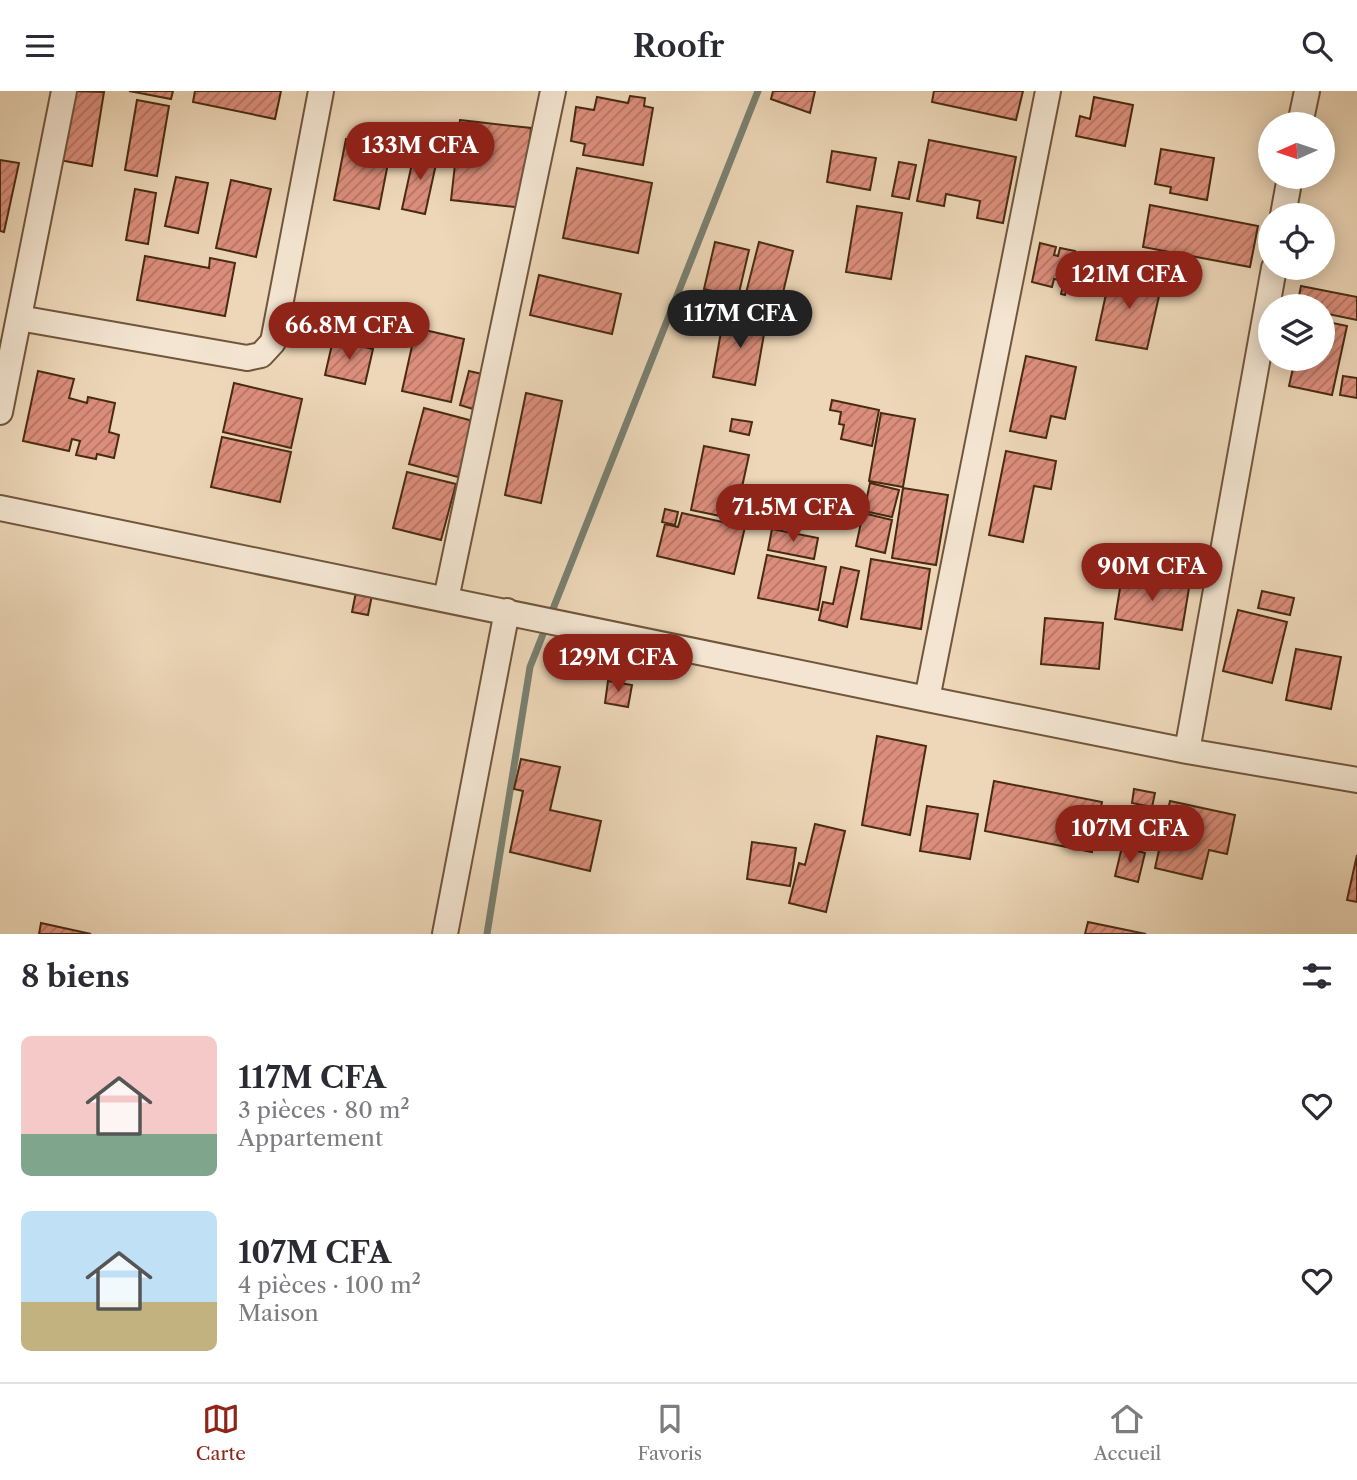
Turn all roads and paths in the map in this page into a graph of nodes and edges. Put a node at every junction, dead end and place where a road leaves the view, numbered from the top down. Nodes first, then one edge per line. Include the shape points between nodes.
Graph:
1 (64, 91) edge
2 (321, 91) edge
3 (553, 91) edge
4 (1048, 91) edge
5 (1307, 91) edge
6 (1303, 112) edge
7 (1272, 280) edge
8 (19, 318) junction
9 (0, 412) edge
10 (0, 508) edge
11 (446, 599) junction
12 (507, 611) junction
13 (927, 699) junction
14 (1187, 751) junction
15 (1357, 780) edge
16 (445, 934) edge

1 - 8 street
2 - 8 street via 273,342 261,355 247,358
3 - 11 street
4 - 13 street
5 - 6 street
7 - 14 street
8 - 9 street
10 - 11 street
11 - 12 street
12 - 13 street
12 - 16 street
13 - 14 street
14 - 15 street

